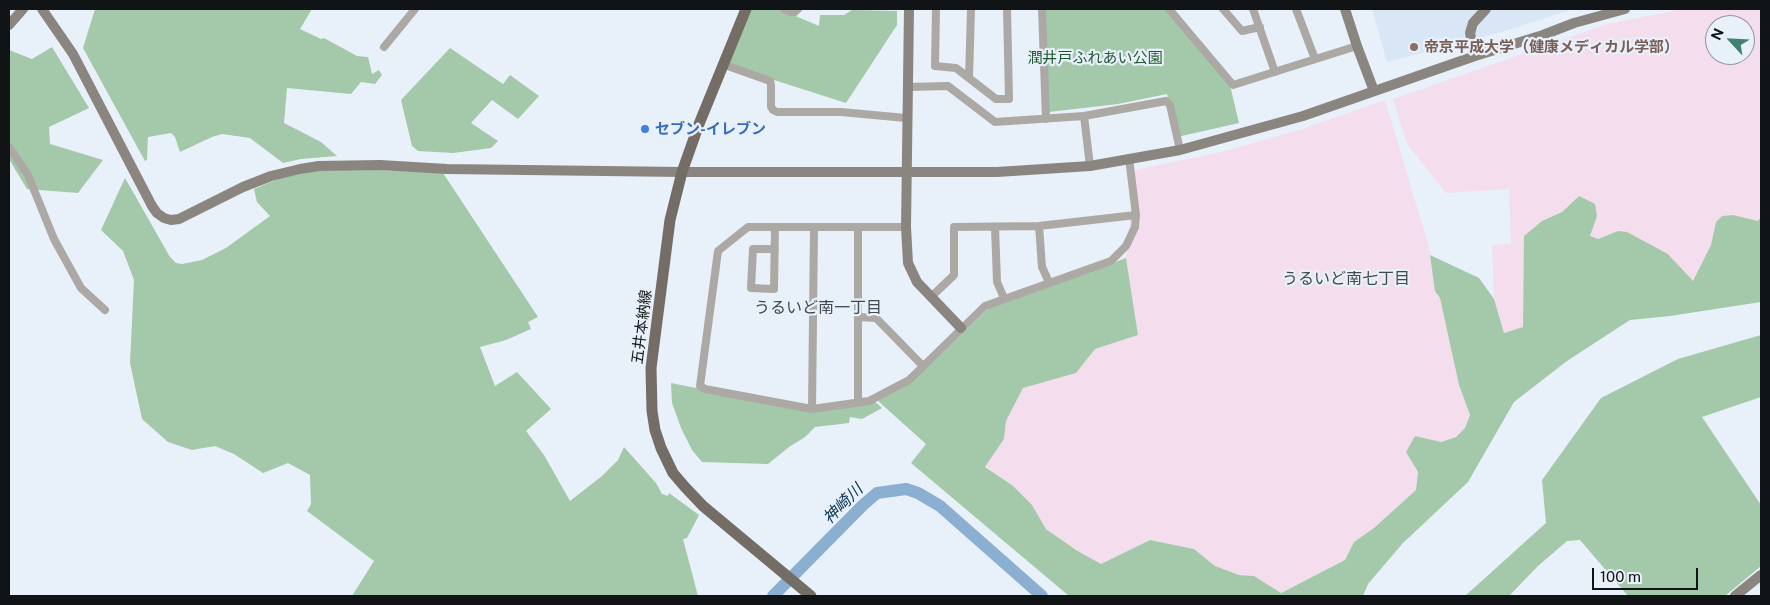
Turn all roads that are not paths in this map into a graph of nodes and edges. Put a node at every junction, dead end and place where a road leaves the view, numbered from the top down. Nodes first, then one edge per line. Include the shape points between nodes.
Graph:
1 (23, 9) edge
2 (42, 9) edge
3 (415, 9) edge
4 (746, 9) edge
5 (784, 9) edge
6 (798, 9) edge
7 (909, 9) edge
8 (936, 9) edge
9 (971, 9) edge
10 (1007, 9) edge
11 (1042, 9) edge
12 (1169, 9) edge
13 (1223, 9) edge
14 (1253, 9) edge
15 (1296, 9) edge
16 (1345, 9) edge
17 (1486, 9) edge
18 (1625, 9) edge
19 (9, 25) edge
20 (1260, 26) junction
21 (1357, 46) junction
22 (384, 47) dead end
23 (1475, 56) junction
24 (1315, 59) junction
25 (722, 64) junction
26 (1275, 72) junction
27 (969, 78) junction
28 (908, 86) junction
29 (1374, 91) junction
30 (1084, 116) junction
31 (906, 118) junction
32 (1046, 119) junction
33 (9, 147) edge
34 (1180, 150) junction
35 (1128, 158) junction
36 (1090, 166) junction
37 (682, 172) junction
38 (908, 172) junction
39 (1136, 215) junction
40 (1039, 226) junction
41 (775, 227) junction
42 (858, 227) junction
43 (906, 227) junction
44 (995, 227) junction
45 (814, 228) junction
46 (775, 249) junction
47 (1049, 282) junction
48 (931, 297) junction
49 (1004, 298) junction
50 (105, 310) dead end
51 (858, 317) junction
52 (961, 328) junction
53 (923, 366) junction
54 (858, 402) junction
55 (812, 409) junction
56 (1761, 575) edge
57 (810, 596) edge
58 (1735, 596) edge

1 - 19 street
2 - 37 street via 73,54 152,206 164,218 179,219 261,180 319,166
3 - 22 street
4 - 25 main road, 五井本納線
5 - 6 street via 791,12
7 - 28 street
8 - 27 street via 935,66 956,68
9 - 27 street
10 - 27 street via 1009,99 996,100
11 - 32 street
12 - 26 street via 1233,86
13 - 20 street via 1242,31
14 - 20 street
15 - 24 street
16 - 21 street
17 - 23 street via 1473,23 1470,33
18 - 23 street
20 - 26 street
21 - 24 street
21 - 29 street
23 - 29 street
24 - 26 street
25 - 31 street via 770,81 771,107 777,112 841,112
25 - 37 main road, 五井本納線
28 - 31 street
28 - 32 street via 948,86 995,122
29 - 34 street via 1303,116
30 - 32 street
30 - 34 street via 1166,101 1170,105
30 - 36 street
31 - 38 street
33 - 50 street via 28,175 54,239 81,288
34 - 35 street
35 - 36 street
35 - 39 street
36 - 38 street via 997,172
37 - 38 street
37 - 57 main road, 五井本納線 via 670,220 651,368 656,435 673,473 689,492
38 - 43 street
39 - 40 street
39 - 47 street via 1135,227 1126,246 1110,261
40 - 44 street
40 - 47 street via 1042,267
41 - 45 street
41 - 46 street
41 - 55 street via 748,227 718,251 700,386
42 - 43 street
42 - 45 street
42 - 51 street
43 - 48 street via 911,273
44 - 48 street via 954,227 954,275
44 - 49 street via 997,282
45 - 55 street
46 - 46 street via 774,289 752,288 753,249
47 - 49 street
48 - 52 street
49 - 52 street via 985,306
51 - 53 street via 876,318
51 - 54 street
52 - 53 street
53 - 54 street via 909,380 869,401
54 - 55 street
56 - 58 street

